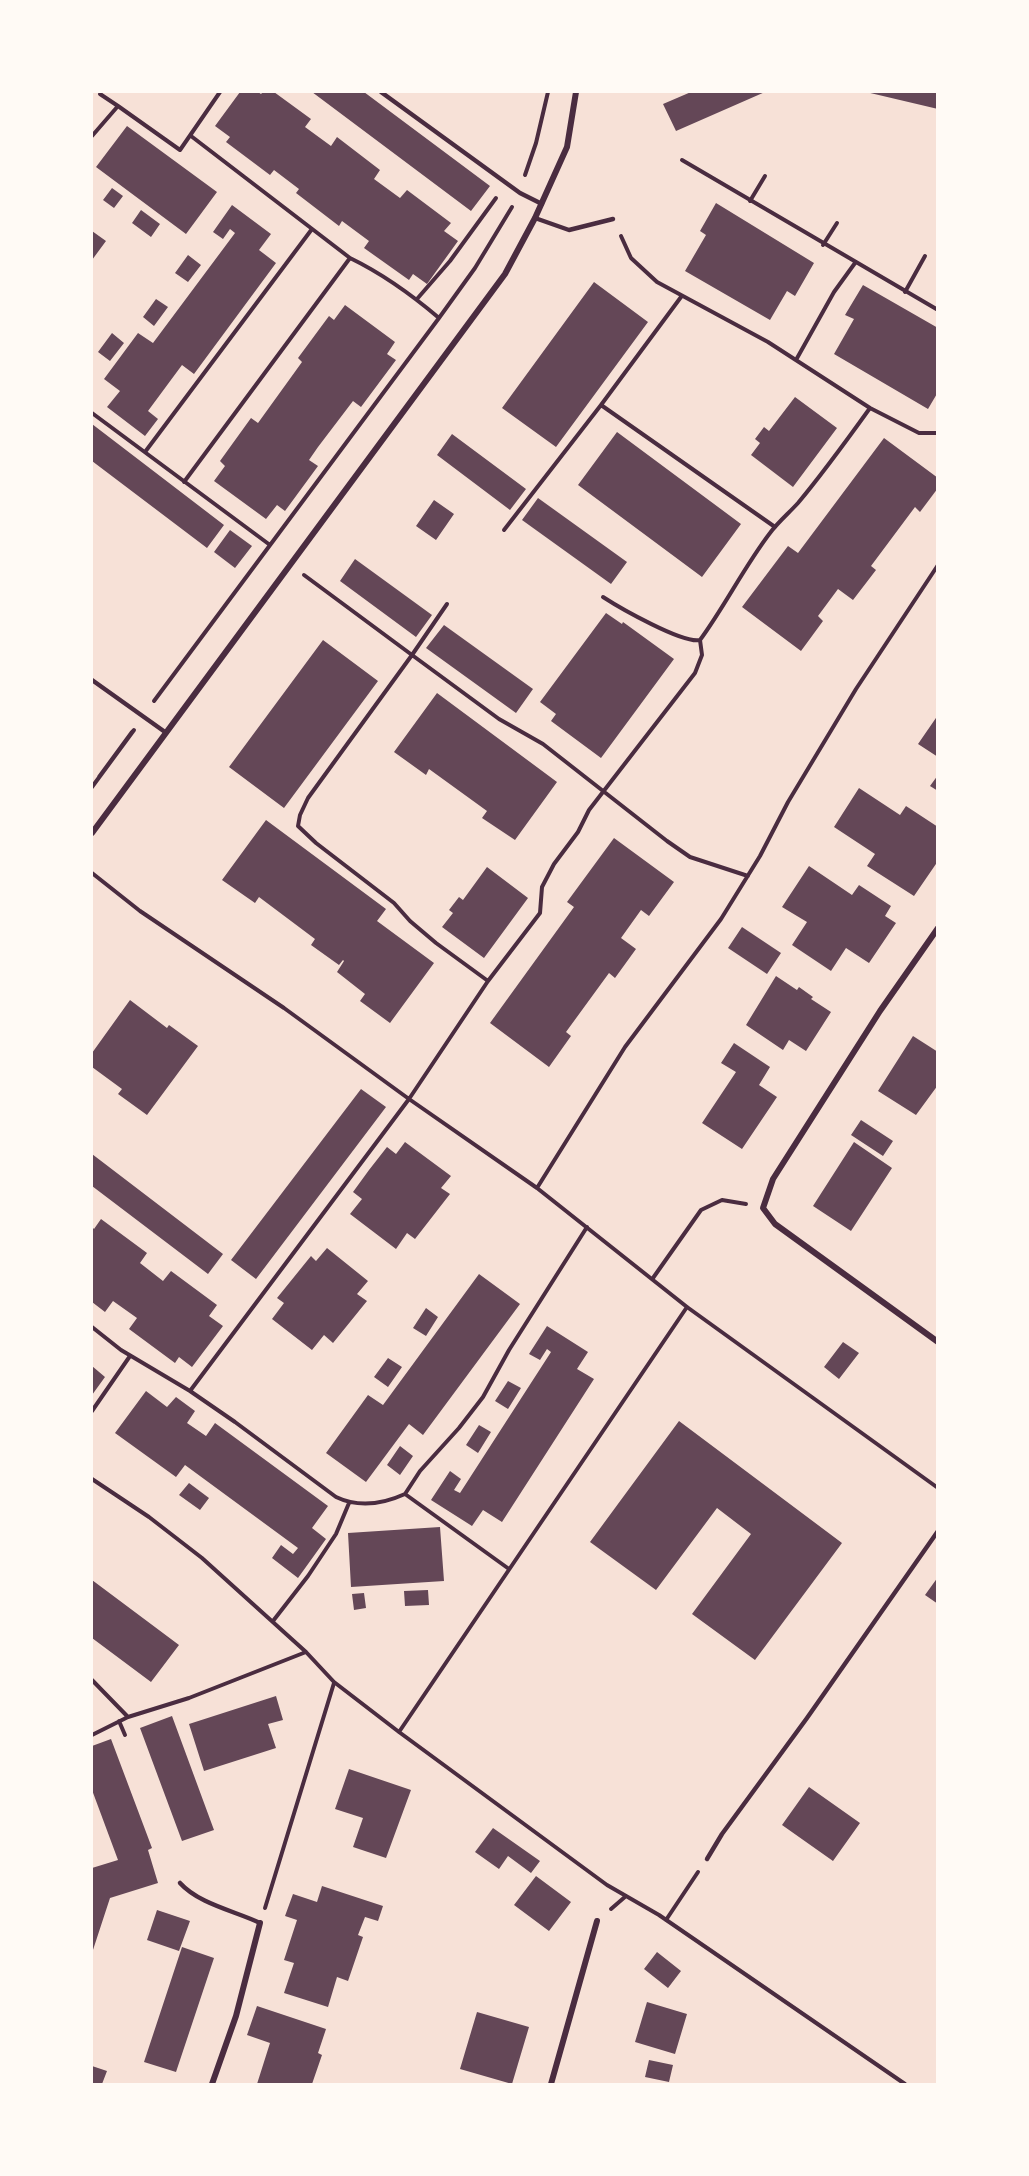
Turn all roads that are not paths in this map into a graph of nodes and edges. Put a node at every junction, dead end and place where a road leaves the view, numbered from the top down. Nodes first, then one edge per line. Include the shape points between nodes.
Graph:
1 (381, 92) edge
2 (576, 92) edge
3 (542, 204) junction
4 (535, 218) junction
5 (613, 219) road end
6 (92, 680) edge
7 (165, 732) junction
8 (92, 833) edge
9 (938, 928) edge
10 (938, 1342) edge
11 (938, 1531) edge
12 (707, 1859) road end
13 (180, 1883) dead end
14 (597, 1921) dead end
15 (260, 1923) joint
16 (212, 2085) edge
17 (551, 2085) edge

1 - 3 lane via 520,193
2 - 3 street via 567,147
3 - 4 street
4 - 5 lane via 570,230
4 - 7 street via 505,274
6 - 7 lane
7 - 8 street
9 - 10 street via 773,1179 763,1208 775,1224
11 - 12 lane
13 - 15 lane via 187,1891
14 - 17 street
15 - 16 street via 236,2016

